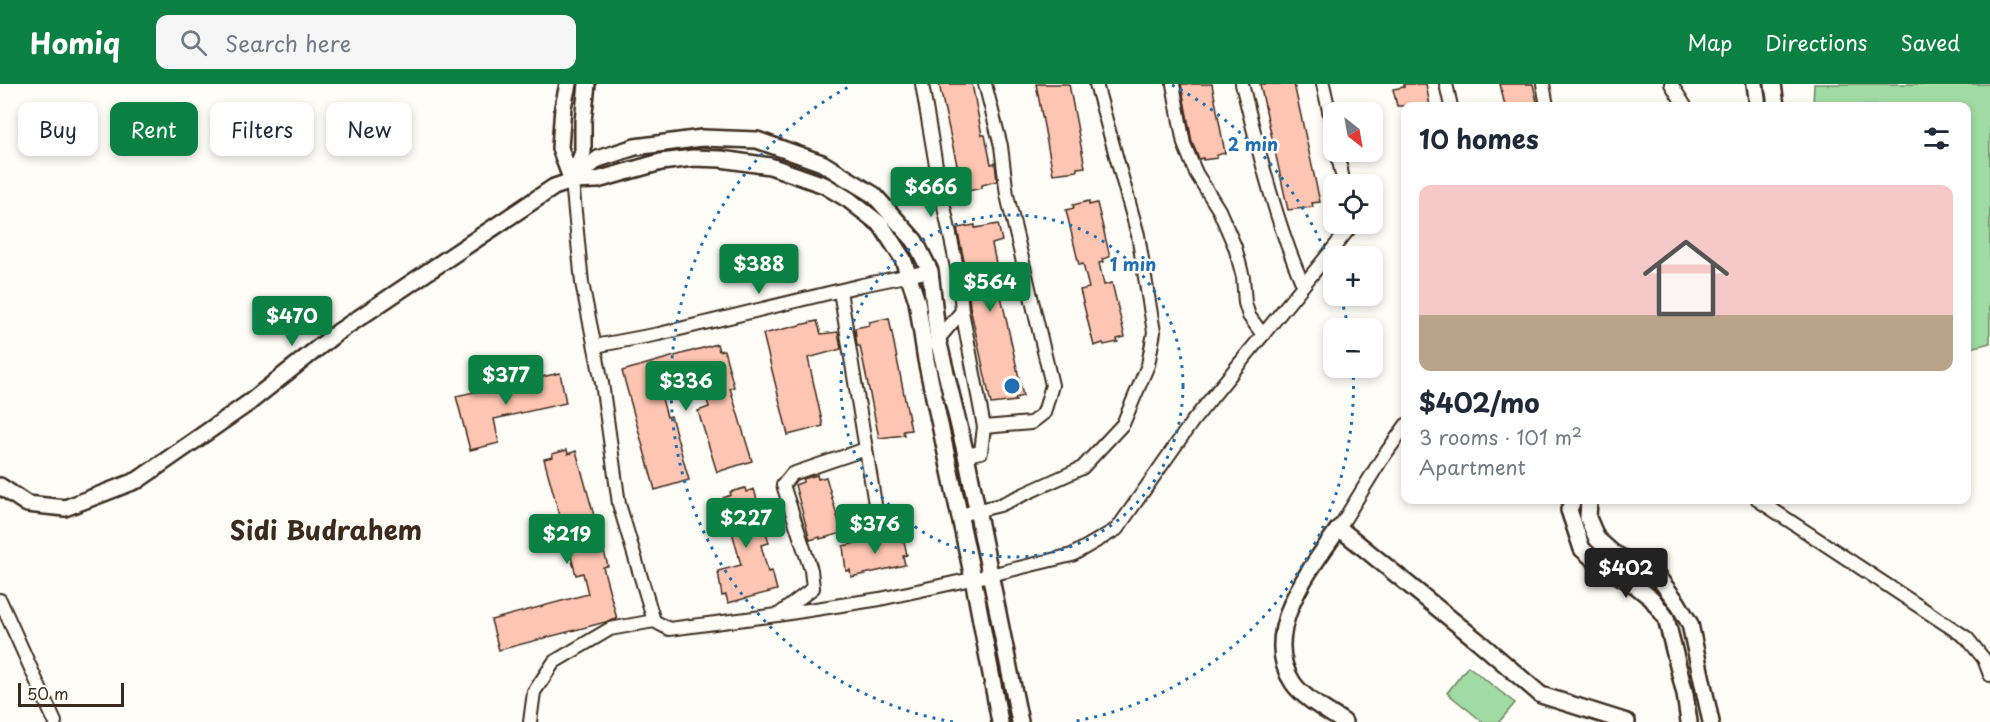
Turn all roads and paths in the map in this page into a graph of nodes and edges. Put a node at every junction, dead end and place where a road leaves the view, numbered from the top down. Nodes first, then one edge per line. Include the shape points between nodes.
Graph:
1 (568, 84) edge
2 (587, 84) edge
3 (922, 84) edge
4 (985, 84) edge
5 (1096, 84) edge
6 (1173, 84) edge
7 (1242, 84) edge
8 (1323, 84) edge
9 (1446, 84) edge
10 (1543, 84) edge
11 (1671, 84) edge
12 (1755, 84) edge
13 (1773, 84) edge
14 (1327, 102) edge
15 (1450, 102) edge
16 (1546, 102) edge
17 (1682, 102) edge
18 (1757, 102) edge
19 (1775, 102) edge
20 (572, 181) junction
21 (1345, 234) edge
22 (930, 271) junction
23 (909, 276) junction
24 (1304, 285) junction
25 (840, 291) junction
26 (962, 311) junction
27 (1263, 335) junction
28 (938, 340) junction
29 (595, 346) junction
30 (925, 351) junction
31 (984, 427) junction
32 (1401, 432) edge
33 (866, 449) junction
34 (966, 455) junction
35 (0, 486) edge
36 (875, 504) dead end
37 (1571, 504) edge
38 (1589, 504) edge
39 (1764, 504) edge
40 (977, 511) junction
41 (960, 515) junction
42 (1340, 528) junction
43 (990, 575) junction
44 (973, 578) junction
45 (0, 600) edge
46 (777, 615) junction
47 (654, 621) junction
48 (1990, 675) edge
49 (55, 722) edge
50 (530, 722) edge
51 (1000, 722) edge
52 (1020, 722) edge
53 (1344, 722) edge
54 (1627, 722) edge
55 (1689, 722) edge
56 (1711, 722) edge

1 - 20 street via 560,148
2 - 20 street via 584,152
3 - 26 street
4 - 31 street via 1052,385 1044,413 1031,423
5 - 40 street via 1138,235 1154,332 1148,365 1123,424 1082,468 1020,497
6 - 27 street via 1184,144 1235,247 1249,316
7 - 24 street via 1270,194
8 - 14 street
9 - 15 street
10 - 16 street
11 - 17 street
12 - 18 street
13 - 19 street
20 - 22 street via 598,159 635,147 702,138 757,140 822,162 874,195 915,241
20 - 23 street via 597,180 661,162 693,159 770,166 824,185 881,225
20 - 29 street via 582,283
20 - 35 street via 554,187 338,332 250,402 138,480 65,508 27,504
21 - 24 street
22 - 23 street
22 - 28 street
23 - 25 street
23 - 30 street
24 - 27 street
25 - 29 street
25 - 33 street
26 - 28 street
26 - 31 street
27 - 43 street via 1192,422 1116,529 1072,555
28 - 30 street
28 - 34 street
29 - 47 street via 619,504
30 - 41 street
31 - 34 street via 981,452
32 - 42 street
33 - 36 street
33 - 46 street via 792,474 783,486 812,570 813,588
34 - 40 street
37 - 55 street via 1569,510 1582,549 1652,599 1666,618
38 - 56 street via 1588,518 1597,539 1613,553 1657,576 1690,624
39 - 48 street via 1967,638 1984,659
40 - 41 street
40 - 43 street
41 - 44 street
42 - 53 street via 1299,589 1288,612 1281,649 1286,670 1298,689
42 - 54 street via 1540,695
43 - 44 street
43 - 52 street
44 - 46 street via 880,599
44 - 51 street
45 - 49 street
46 - 47 street via 669,629
47 - 50 street via 610,629 554,662 534,692

